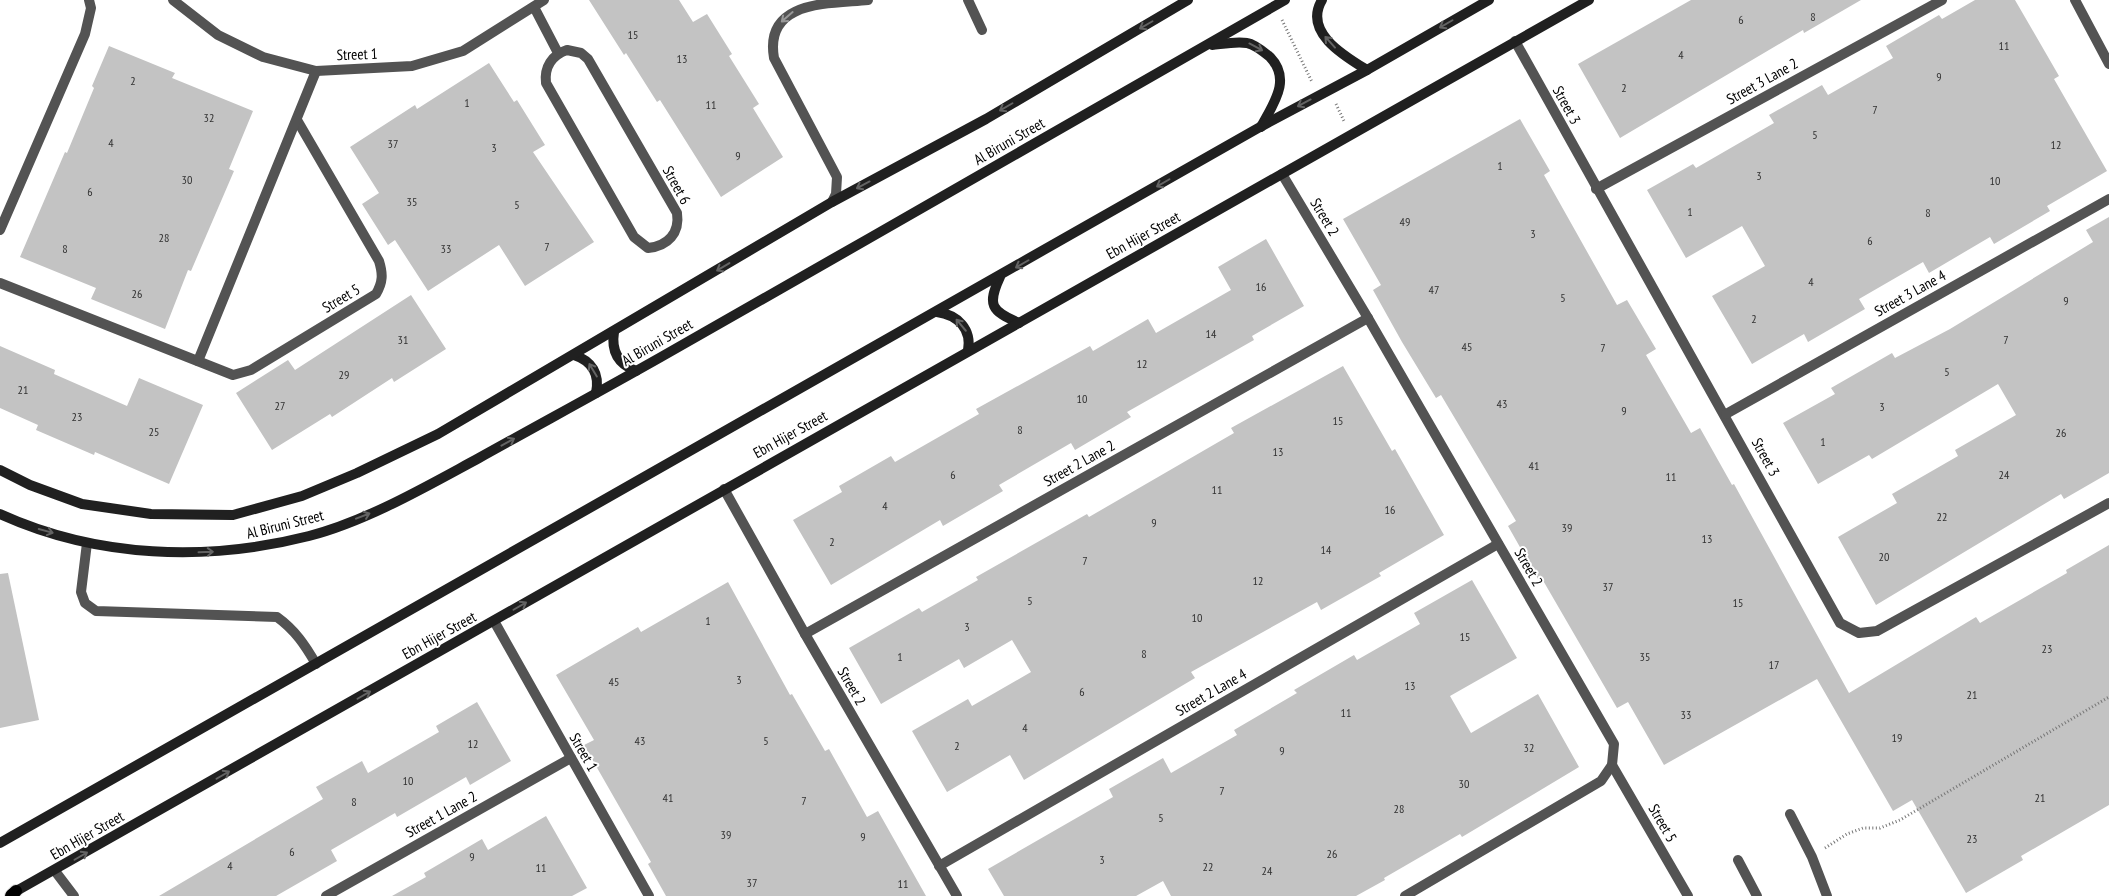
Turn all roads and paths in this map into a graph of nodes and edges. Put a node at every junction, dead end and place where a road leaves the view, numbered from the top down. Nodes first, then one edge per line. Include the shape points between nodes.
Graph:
1 (89, 0) edge
2 (173, 0) edge
3 (544, 0) edge
4 (868, 0) edge
5 (968, 0) edge
6 (1188, 0) edge
7 (1285, 0) edge
8 (1322, 0) edge
9 (1489, 0) edge
10 (1589, 0) edge
11 (1942, 0) edge
12 (2075, 0) edge
13 (1275, 6) junction
14 (534, 7) junction
15 (982, 30) dead end
16 (1515, 41) junction
17 (1208, 45) junction
18 (558, 53) junction
19 (2109, 64) edge
20 (1367, 70) junction
21 (316, 71) junction
22 (1330, 90) junction
23 (1319, 96) junction
24 (297, 120) junction
25 (1260, 127) junction
26 (1352, 135) junction
27 (1282, 174) junction
28 (1596, 189) junction
29 (2109, 198) edge
30 (832, 202) junction
31 (0, 230) edge
32 (1000, 277) junction
33 (0, 283) edge
34 (937, 312) junction
35 (1368, 318) junction
36 (1019, 323) junction
37 (614, 332) junction
38 (968, 351) junction
39 (574, 355) junction
40 (198, 361) junction
41 (636, 371) junction
42 (596, 393) junction
43 (1726, 414) junction
44 (0, 470) edge
45 (724, 489) junction
46 (2109, 503) edge
47 (0, 514) edge
48 (86, 542) junction
49 (1498, 544) junction
50 (494, 621) junction
51 (805, 634) junction
52 (316, 664) junction
53 (2109, 697) edge
54 (571, 758) junction
55 (1612, 765) junction
56 (1790, 814) dead end
57 (0, 843) edge
58 (1812, 857) junction
59 (1738, 860) dead end
60 (939, 866) junction
61 (55, 871) junction
62 (12, 894) edge
63 (74, 896) edge
64 (326, 896) edge
65 (649, 896) edge
66 (957, 896) edge
67 (1405, 896) edge
68 (1688, 896) edge
69 (1757, 896) edge
70 (1826, 896) edge

1 - 31 street via 91,8 85,34
2 - 21 street, Street 1 via 218,35 254,53
3 - 14 street, Street 1
4 -> 30 street via 801,8 783,19 774,37 774,58 837,177
5 - 15 street
6 -> 30 main road, Al Biruni Street via 986,119
7 - 13 main road, Al Biruni Street
20 -> 8 main road via 1344,57 1326,40 1318,22
9 -> 20 main road
10 - 16 main road, Ebn Hijer Street
11 - 28 street, Street 3 Lane 2
12 - 19 street
13 - 17 main road, Al Biruni Street
13 - 23 path
14 - 18 street
14 - 21 street, Street 1 via 463,51 412,66
16 - 26 main road, Ebn Hijer Street
16 - 28 street, Street 3
17 -> 25 main road via 1247,43 1265,52 1278,66 1281,85
17 - 41 main road, Al Biruni Street
18 - 18 street, Street 6 via 548,65 546,83 634,237 648,248 664,244 676,230 677,213 588,59 573,51
20 - 22 main road
21 - 24 street
22 - 23 main road
22 - 26 path
23 -> 25 main road
24 - 40 street
24 - 40 street, Street 5 via 379,261 382,284 376,294 243,373 233,374
25 -> 32 main road
26 - 27 main road, Ebn Hijer Street
27 - 35 street, Street 2
27 - 36 main road, Ebn Hijer Street
28 - 43 street, Street 3
29 - 43 street, Street 3 Lane 4
30 -> 37 main road, Al Biruni Street
32 - 34 main road
32 - 36 main road via 991,295 995,308
33 - 40 street, Street 5
38 -> 34 main road via 970,341 964,326 950,314
34 - 52 main road
35 - 49 street, Street 2
35 - 51 street, Street 2 Lane 2
36 - 38 main road, Ebn Hijer Street
37 - 39 main road, Al Biruni Street
37 - 41 main road via 613,342 620,360
38 - 45 main road, Ebn Hijer Street
42 -> 39 main road via 596,373 584,358
39 - 44 main road, Al Biruni Street via 438,434 357,473 302,496 233,515 150,514 82,504
41 - 42 main road, Al Biruni Street
48 -> 42 main road, Al Biruni Street via 160,553 239,550 313,535 382,509
43 - 46 street, Street 3 via 1840,623 1859,633 1877,631
50 -> 45 main road, Ebn Hijer Street
45 - 51 street, Street 2
47 -> 48 main road, Al Biruni Street via 27,526
48 - 52 street via 81,592 85,603 96,611 277,617 303,642
49 - 55 street, Street 2 via 1614,744
49 - 60 street, Street 2 Lane 4
50 - 54 street, Street 1
61 -> 50 main road, Ebn Hijer Street
51 - 60 street, Street 2
52 - 57 main road
53 - 58 path via 1900,820 1880,828 1863,828 1847,834
54 - 64 street, Street 1 Lane 2
54 - 65 street, Street 1
55 - 67 street via 1601,781
55 - 68 street, Street 5
56 - 58 street
58 - 70 street
59 - 69 street
60 - 66 street, Street 2
61 - 62 main road, Ebn Hijer Street
61 - 63 street

